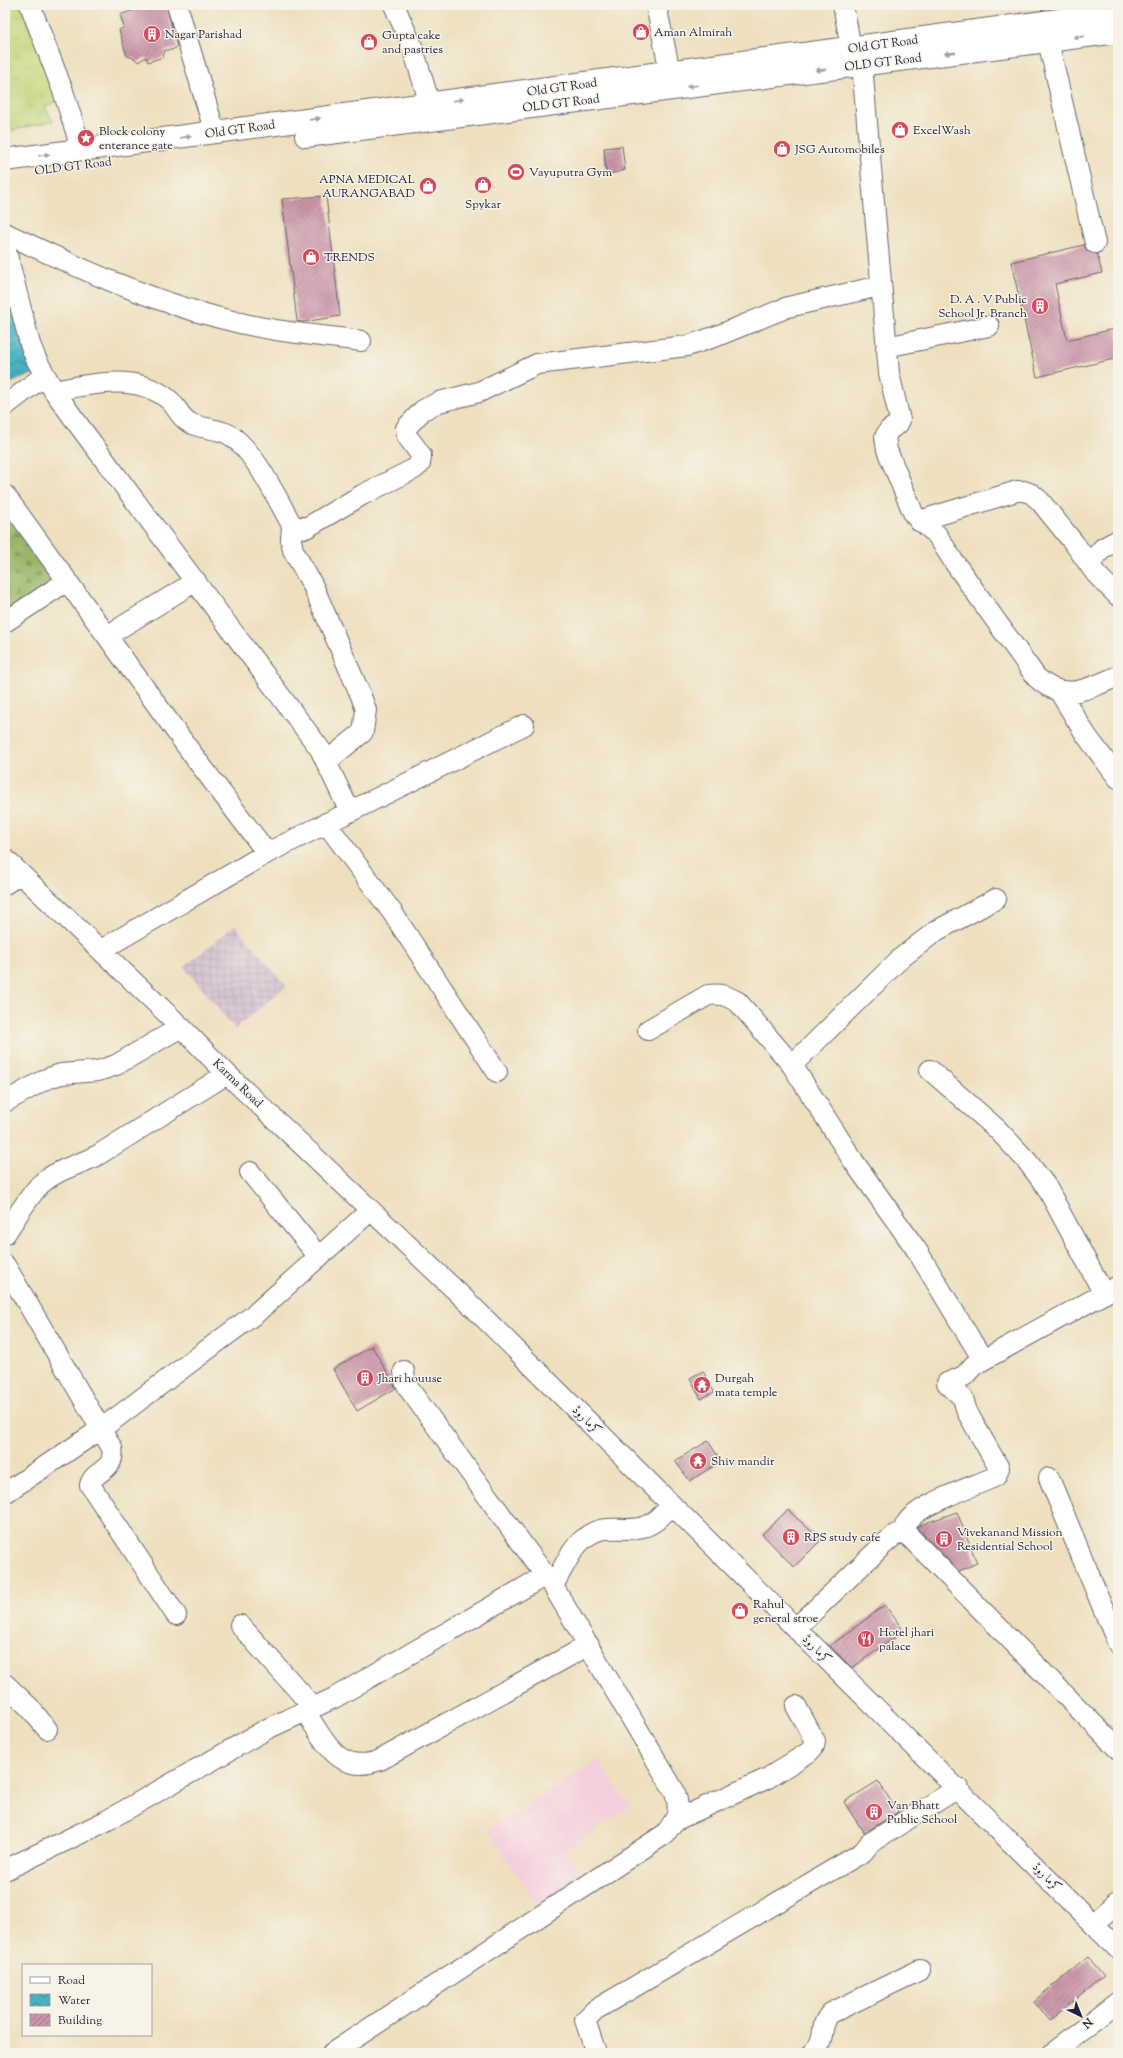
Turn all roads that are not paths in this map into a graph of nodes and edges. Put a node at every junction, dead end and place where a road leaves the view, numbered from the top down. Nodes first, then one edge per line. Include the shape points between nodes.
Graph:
1 (30, 5) edge
2 (177, 5) edge
3 (394, 5) edge
4 (656, 5) edge
5 (843, 5) edge
6 (1118, 12) edge
7 (1118, 32) edge
8 (1048, 41) junction
9 (857, 57) junction
10 (670, 72) junction
11 (430, 104) junction
12 (215, 133) junction
13 (82, 151) junction
14 (5, 160) edge
15 (5, 175) edge
16 (5, 233) edge
17 (1095, 243) dead end
18 (5, 247) edge
19 (880, 286) junction
20 (989, 326) dead end
21 (361, 340) dead end
22 (886, 347) junction
23 (50, 383) junction
24 (5, 406) edge
25 (5, 495) edge
26 (919, 521) junction
27 (292, 525) junction
28 (1118, 540) edge
29 (1089, 564) junction
30 (67, 581) junction
31 (196, 581) junction
32 (1118, 596) edge
33 (5, 622) edge
34 (107, 636) junction
35 (1118, 676) edge
36 (1059, 691) junction
37 (524, 725) dead end
38 (326, 761) junction
39 (1118, 778) edge
40 (349, 810) junction
41 (326, 823) junction
42 (267, 853) junction
43 (5, 859) edge
44 (13, 879) edge
45 (996, 899) dead end
46 (101, 950) junction
47 (181, 1027) junction
48 (648, 1030) dead end
49 (792, 1065) junction
50 (930, 1070) dead end
51 (496, 1072) dead end
52 (227, 1074) junction
53 (5, 1102) edge
54 (250, 1172) dead end
55 (371, 1210) junction
56 (5, 1234) edge
57 (319, 1257) junction
58 (5, 1265) edge
59 (1111, 1290) edge
60 (472, 1306) joint
61 (983, 1360) junction
62 (404, 1371) dead end
63 (101, 1429) junction
64 (1049, 1478) dead end
65 (5, 1493) edge
66 (672, 1505) junction
67 (902, 1533) junction
68 (550, 1580) junction
69 (176, 1616) dead end
70 (240, 1625) dead end
71 (796, 1628) junction
72 (1118, 1644) edge
73 (589, 1645) junction
74 (5, 1684) edge
75 (796, 1706) dead end
76 (309, 1709) junction
77 (47, 1729) dead end
78 (1118, 1749) edge
79 (958, 1788) junction
80 (674, 1821) junction
81 (5, 1870) edge
82 (1118, 1902) edge
83 (1094, 1923) junction
84 (1118, 1949) edge
85 (920, 1970) dead end
86 (1118, 2002) edge
87 (332, 2053) edge
88 (596, 2053) edge
89 (812, 2053) edge
90 (1052, 2053) edge

1 - 13 street via 63,91
2 - 12 street
3 - 11 street via 412,46
4 - 10 street
5 - 9 street
6 - 9 main road, Old GT Road
7 -> 8 main road, OLD GT Road
8 -> 9 main road, OLD GT Road
8 - 17 street
9 - 10 main road, Old GT Road
9 -> 15 main road, OLD GT Road
9 - 19 street via 878,236
11 -> 10 main road, Old GT Road
12 -> 11 main road, Old GT Road
13 -> 12 main road, Old GT Road
14 -> 13 main road, Old GT Road
16 - 21 street via 118,285 205,314 254,326
18 - 23 street via 30,344
19 - 22 street
19 - 27 street via 788,307 686,346 537,364 480,392 439,402 423,410 406,428 407,436 421,455 420,464 306,528
20 - 22 street
22 - 26 street via 900,420 887,433 887,450 914,515
23 - 24 street
23 - 27 street via 135,384 151,388 170,400 180,415 191,423 229,434 238,441 254,460
23 - 31 street via 150,523
25 - 30 street
26 - 29 street via 1024,490 1040,501
26 - 36 street via 937,535 1036,677 1046,687
27 - 38 street via 293,550 312,586 366,710 363,732
28 - 29 street via 1103,548
29 - 32 street
30 - 33 street
30 - 34 street
31 - 34 street
31 - 38 street
34 - 42 street
35 - 36 street via 1087,690
36 - 39 street via 1086,735
37 - 40 street
38 - 40 street
40 - 41 street
41 - 42 street
41 - 51 street via 392,912
42 - 46 street
43 - 44 street, Karma Road
44 - 46 street, Karma Road
45 - 49 street via 936,931 901,958
46 - 47 street, Karma Road
47 - 52 street, Karma Road
47 - 53 street via 116,1065 98,1071 61,1074 46,1079
48 - 49 street via 708,996 718,993 727,995 738,1002
49 - 61 street via 854,1162 916,1249
50 - 59 street via 997,1129 1041,1180
52 - 55 street, Karma Road
52 - 56 street via 98,1155 60,1171 41,1183
54 - 57 street
55 - 57 street
55 - 60 street, Karma Road
57 - 63 street via 255,1314
58 - 63 street
59 - 61 street
60 - 66 street, کرما روڈ
61 - 67 street via 964,1376 947,1383 963,1398 967,1412 999,1468 996,1476 917,1512 907,1522
62 - 68 street via 405,1381 410,1389
63 - 65 street
63 - 69 street via 113,1454 108,1467 90,1485
64 - 72 street
66 - 68 street via 656,1521 642,1528 612,1528 586,1536
66 - 71 street, کرما روڈ
67 - 71 street via 896,1534 884,1544
67 - 78 street via 916,1542
68 - 73 street
68 - 76 street
70 - 76 street
71 - 79 street, کرما روڈ
73 - 76 street via 367,1765 349,1762 333,1754
73 - 80 street via 675,1792 679,1807
74 - 77 street
75 - 80 street via 815,1740 809,1752 768,1778
76 - 81 street via 267,1728 106,1821
79 - 83 street, کرما روڈ
79 - 88 street via 870,1843 863,1852 595,2010 585,2020
80 - 87 street via 665,1834
82 - 83 street
83 - 84 street, کرما روڈ
85 - 89 street via 831,2013 823,2026 823,2039
86 - 90 street

